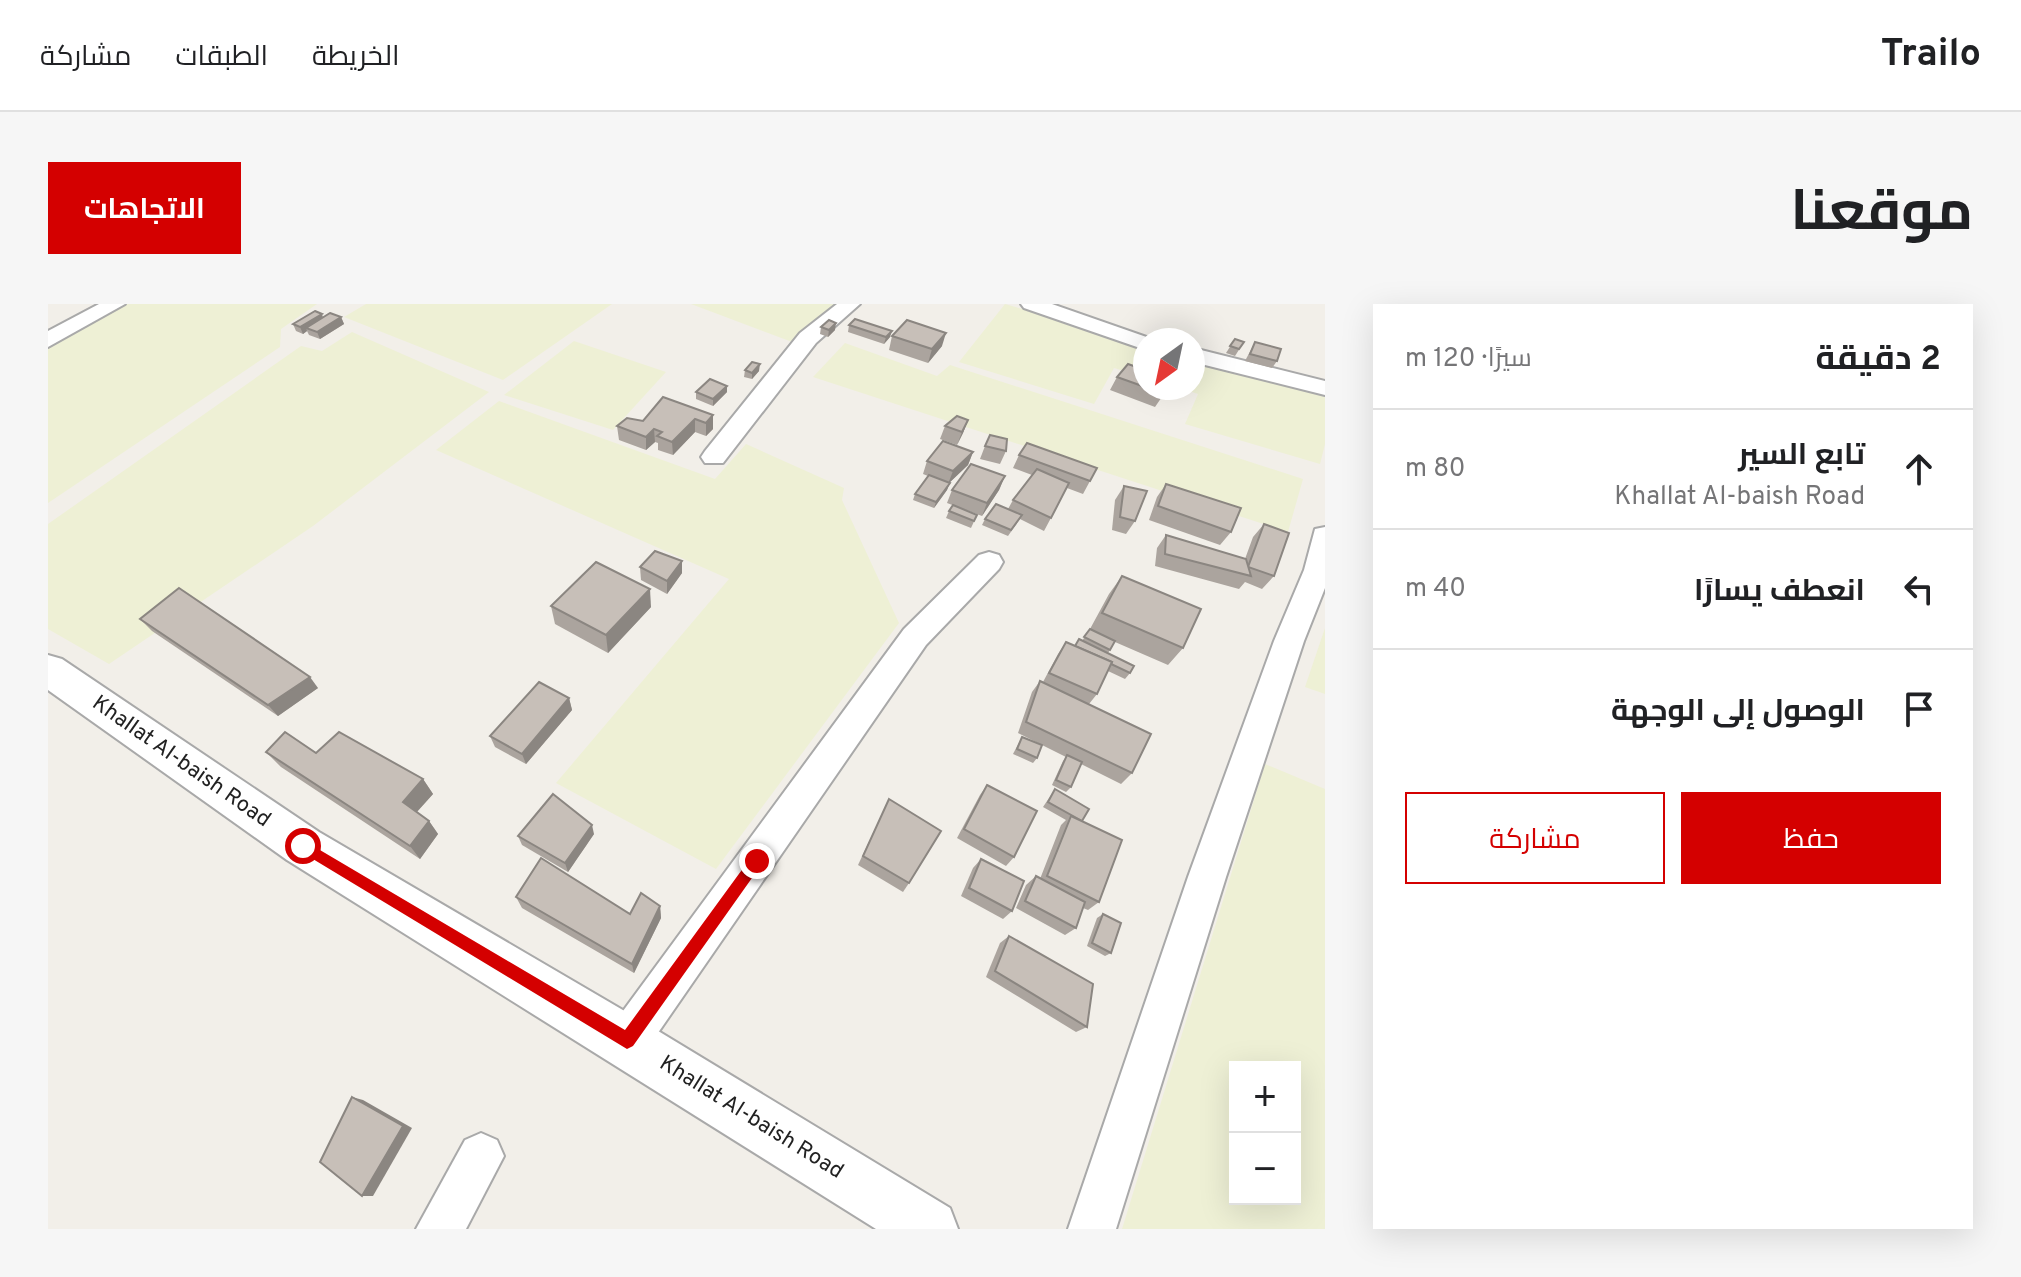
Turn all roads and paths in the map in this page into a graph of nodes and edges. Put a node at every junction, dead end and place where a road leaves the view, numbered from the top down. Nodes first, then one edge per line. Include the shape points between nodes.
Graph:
1 (115, 304) edge
2 (850, 304) edge
3 (1031, 304) edge
4 (1133, 338) edge
5 (48, 340) edge
6 (1205, 358) edge
7 (1325, 388) edge
8 (714, 457) dead end
9 (1325, 536) edge
10 (989, 562) dead end
11 (48, 670) edge
12 (627, 1041) junction
13 (481, 1156) dead end
14 (440, 1229) edge
15 (929, 1229) edge
16 (1092, 1229) edge

1 - 5 street
2 - 8 street via 808,338
3 - 4 street
6 - 7 street
9 - 16 street via 1318,570 1207,877
10 - 12 street via 915,637
11 - 12 street, Khallat Al-baish Road via 303,846
12 - 15 street, Khallat Al-baish Road
13 - 14 street

